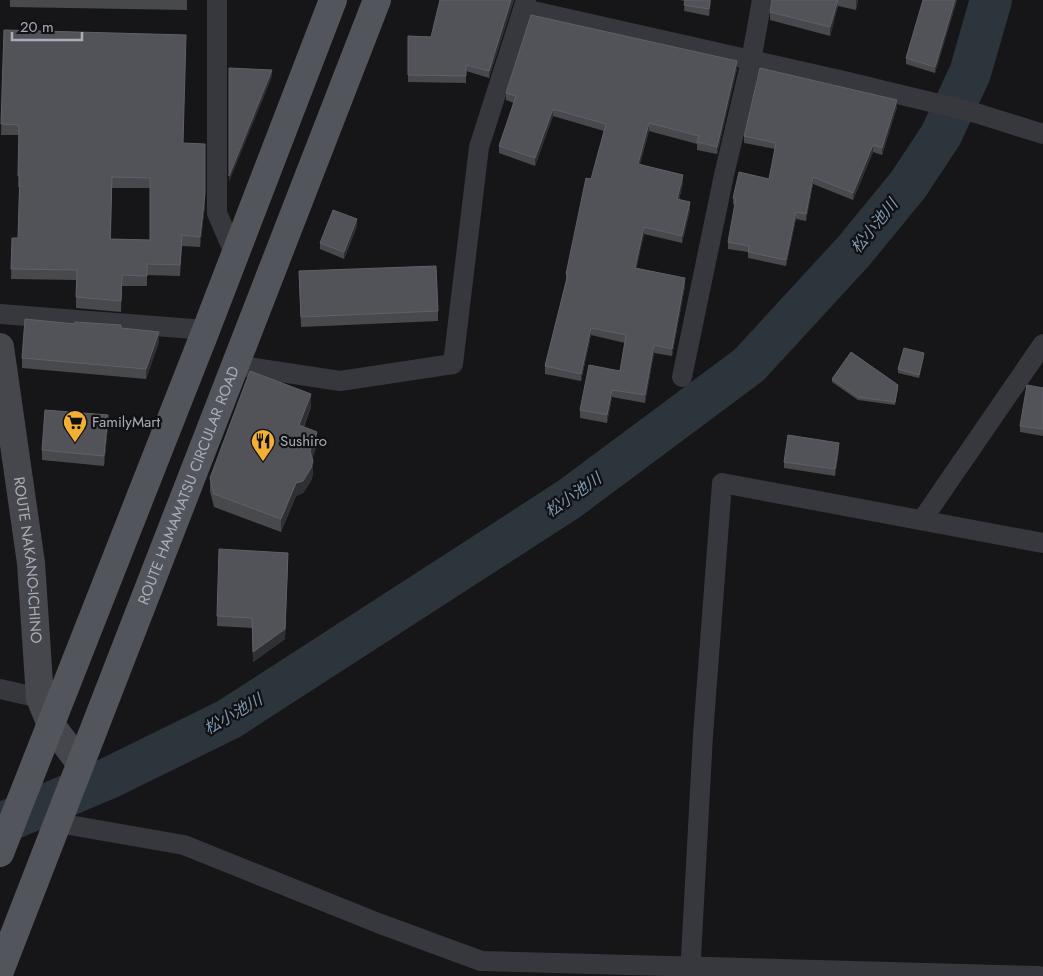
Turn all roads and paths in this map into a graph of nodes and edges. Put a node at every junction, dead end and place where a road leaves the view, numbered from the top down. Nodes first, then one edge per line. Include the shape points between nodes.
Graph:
1 (217, 0) edge
2 (333, 0) edge
3 (377, 0) edge
4 (762, 0) edge
5 (525, 5) edge
6 (751, 61) junction
7 (1043, 134) edge
8 (235, 254) junction
9 (0, 314) edge
10 (206, 330) junction
11 (1043, 344) edge
12 (1, 364) edge
13 (235, 365) junction
14 (682, 377) dead end
15 (9, 472) edge
16 (922, 520) junction
17 (1043, 544) edge
18 (0, 690) edge
19 (40, 698) junction
20 (51, 725) junction
21 (80, 763) junction
22 (59, 819) junction
23 (0, 853) edge
24 (0, 971) edge
25 (690, 972) edge
26 (1038, 976) edge

1 - 8 street via 217,213
2 - 8 main road
3 - 13 main road, ROUTE HAMAMATSU CIRCULAR ROAD
4 - 6 street
5 - 6 street
5 - 13 street via 478,147 453,364 340,381
6 - 7 street via 941,105
6 - 14 street
8 - 10 main road
9 - 10 street
10 - 20 main road
11 - 16 street
12 - 15 main road, ROUTE NAKANO-ICHINO
13 - 21 main road, ROUTE HAMAMATSU CIRCULAR ROAD
15 - 19 main road, ROUTE NAKANO-ICHINO via 31,563
16 - 17 street
16 - 25 street via 722,483
18 - 19 street
19 - 20 main road, ROUTE NAKANO-ICHINO
20 - 21 main road, ROUTE NAKANO-ICHINO
20 - 23 main road
21 - 22 main road, ROUTE HAMAMATSU CIRCULAR ROAD
22 - 24 main road, ROUTE HAMAMATSU CIRCULAR ROAD
22 - 25 street via 184,845 481,962
25 - 26 street

